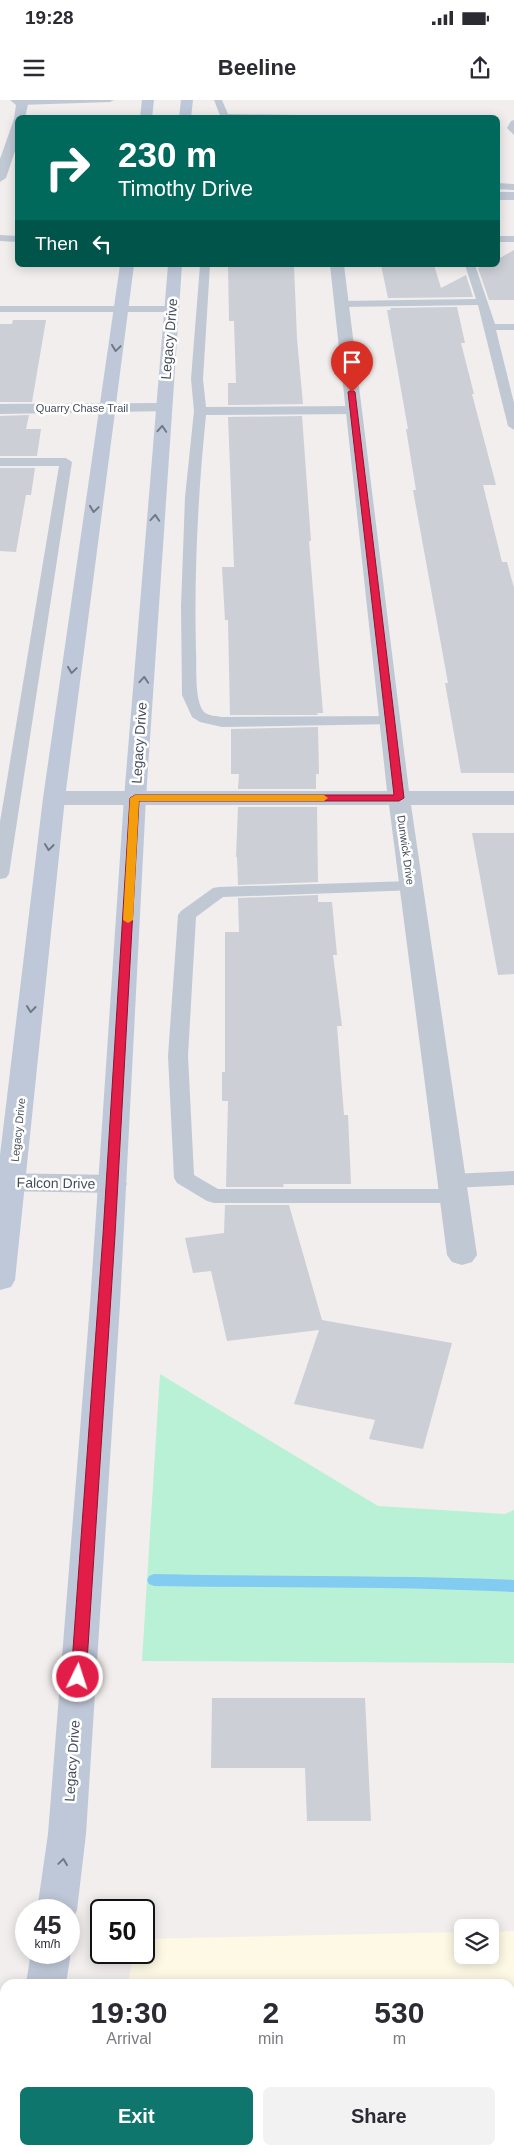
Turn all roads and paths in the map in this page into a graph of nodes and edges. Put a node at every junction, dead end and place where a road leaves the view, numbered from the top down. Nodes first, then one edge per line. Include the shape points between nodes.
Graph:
1 (110, 100) edge
2 (148, 100) edge
3 (187, 100) edge
4 (218, 100) edge
5 (18, 101) edge
6 (20, 115) edge
7 (146, 115) edge
8 (185, 115) edge
9 (225, 115) edge
10 (514, 123) edge
11 (514, 132) edge
12 (15, 139) edge
13 (0, 178) edge
14 (500, 186) edge
15 (514, 187) edge
16 (500, 196) edge
17 (514, 196) edge
18 (0, 238) edge
19 (15, 239) edge
20 (500, 239) edge
21 (514, 239) edge
22 (127, 267) edge
23 (176, 267) edge
24 (205, 267) edge
25 (337, 267) edge
26 (471, 267) edge
27 (481, 302) junction
28 (341, 304) junction
29 (0, 309) edge
30 (122, 309) junction
31 (172, 309) junction
32 (490, 327) junction
33 (514, 327) edge
34 (108, 408) junction
35 (163, 408) junction
36 (0, 409) edge
37 (354, 410) junction
38 (200, 411) junction
39 (514, 426) edge
40 (0, 462) edge
41 (390, 721) junction
42 (54, 798) junction
43 (135, 798) junction
44 (399, 798) junction
45 (514, 798) edge
46 (0, 874) edge
47 (411, 886) junction
48 (514, 1178) edge
49 (6, 1182) edge
50 (113, 1184) junction
51 (453, 1188) junction
52 (462, 1255) dead end
53 (0, 1280) edge
54 (58, 1899) edge
55 (49, 1964) edge
56 (47, 1979) edge

1 - 5 lane
2 - 7 main road
3 - 8 main road
4 - 9 lane
5 - 6 street via 22,108
10 - 11 lane via 511,128
12 - 13 street
14 - 15 lane
16 - 17 street
18 - 19 lane
20 - 21 lane
22 - 30 main road, Legacy Drive
23 - 31 main road, Legacy Drive
24 - 38 lane via 197,379
25 - 28 street, Dunwick Drive
26 - 27 lane
27 - 28 lane
27 - 32 lane
28 - 37 street, Dunwick Drive
29 - 30 lane
30 - 31 lane
30 -> 34 main road, Legacy Drive
31 - 35 main road, Legacy Drive
32 - 33 lane
32 - 39 lane
34 - 35 street, Quarry Chase Trail
34 - 36 street, Quarry Chase Trail
34 -> 42 main road, Legacy Drive
43 -> 35 main road, Legacy Drive
37 - 38 lane
37 - 41 street, Dunwick Drive
38 - 41 lane via 191,497 188,607 190,695 197,714 222,722
40 - 46 lane via 66,462
41 - 44 street, Dunwick Drive
42 - 43 street
42 -> 49 main road, Legacy Drive
43 - 44 street
43 - 50 main road, Legacy Drive
44 - 45 street
44 - 47 street, Dunwick Drive
47 - 51 street, Dunwick Drive
47 - 51 lane via 219,892 187,915 178,1056 184,1178 214,1196
48 - 51 lane
49 - 50 street, Falcon Drive
49 - 53 main road, Legacy Drive
54 -> 50 main road, Legacy Drive via 67,1834
51 - 52 street, Dunwick Drive
55 - 56 main road

